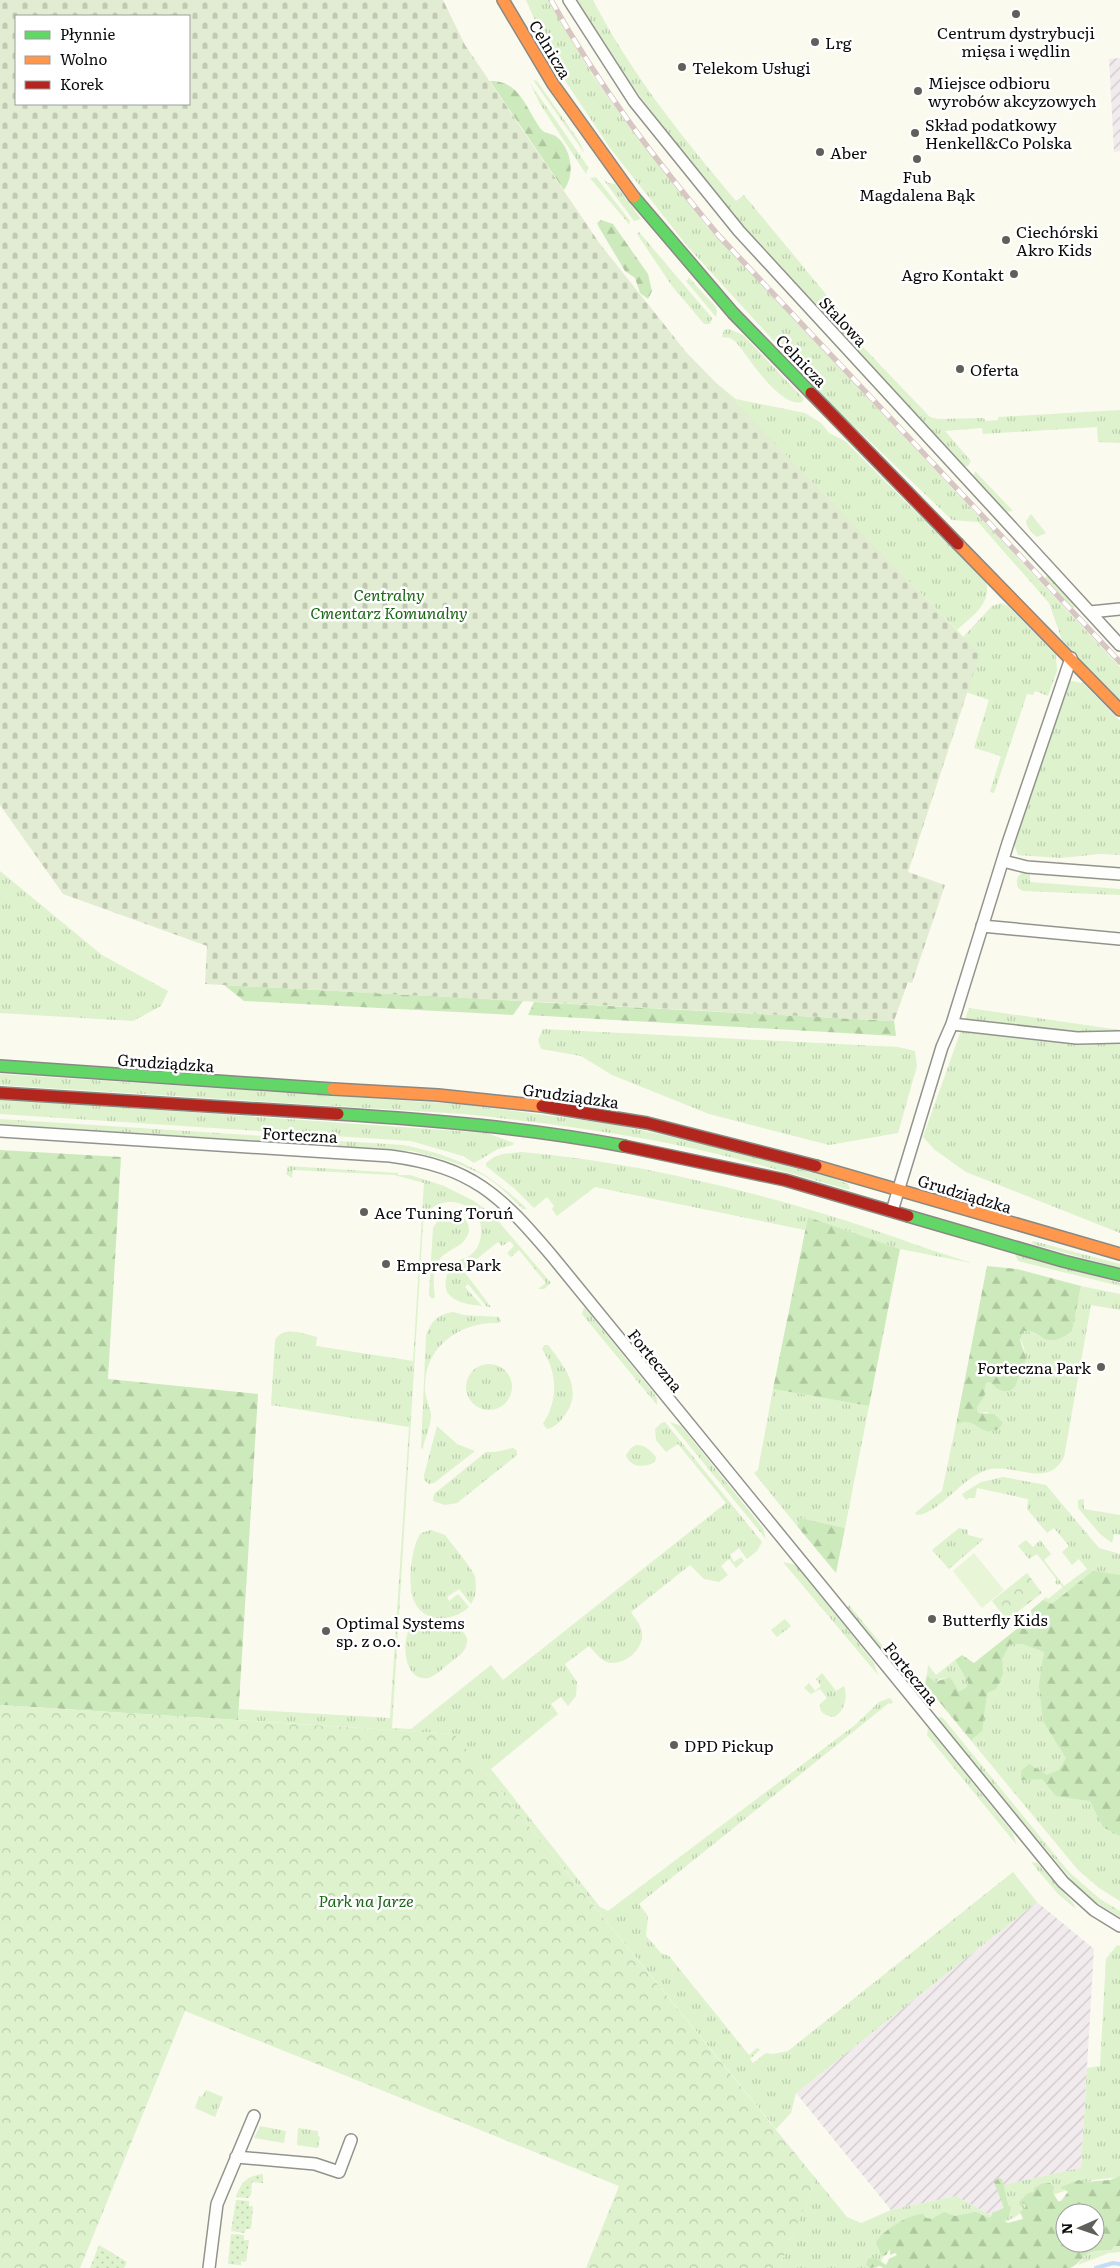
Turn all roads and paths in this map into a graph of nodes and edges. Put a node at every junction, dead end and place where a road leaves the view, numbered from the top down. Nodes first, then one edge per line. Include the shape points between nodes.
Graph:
1 (503, 0) edge
2 (569, 0) edge
3 (1120, 610) edge
4 (1090, 612) junction
5 (1120, 645) edge
6 (1071, 658) junction
7 (1120, 710) edge
8 (1003, 861) junction
9 (1120, 874) edge
10 (982, 926) junction
11 (1120, 939) edge
12 (952, 1024) junction
13 (1120, 1037) edge
14 (0, 1066) edge
15 (0, 1092) edge
16 (0, 1130) edge
17 (898, 1190) junction
18 (892, 1211) junction
19 (1120, 1254) edge
20 (1120, 1274) edge
21 (1120, 1926) edge
22 (254, 2116) dead end
23 (351, 2140) dead end
24 (236, 2157) junction
25 (209, 2268) edge

1 - 6 main road, Celnicza via 595,146 685,260
2 - 4 street, Stalowa via 634,101 739,230
3 - 4 street
4 - 5 street, Stalowa
6 - 7 main road, Celnicza
6 - 8 street
8 - 9 street via 1027,867
8 - 10 street
10 - 11 street
10 - 12 street
12 - 13 street via 1077,1038
12 - 17 street
14 - 17 main road, Grudziądzka via 438,1095 546,1106 688,1132
15 - 18 main road via 446,1121 538,1131 674,1155 784,1180
16 - 21 street, Forteczna via 390,1156 442,1166 488,1190 517,1216 552,1256 1063,1882 1094,1910
17 - 18 street
17 - 19 main road, Grudziądzka
18 - 20 main road via 1063,1261
22 - 24 street
23 - 24 street via 339,2172 315,2164
24 - 25 street via 215,2209

